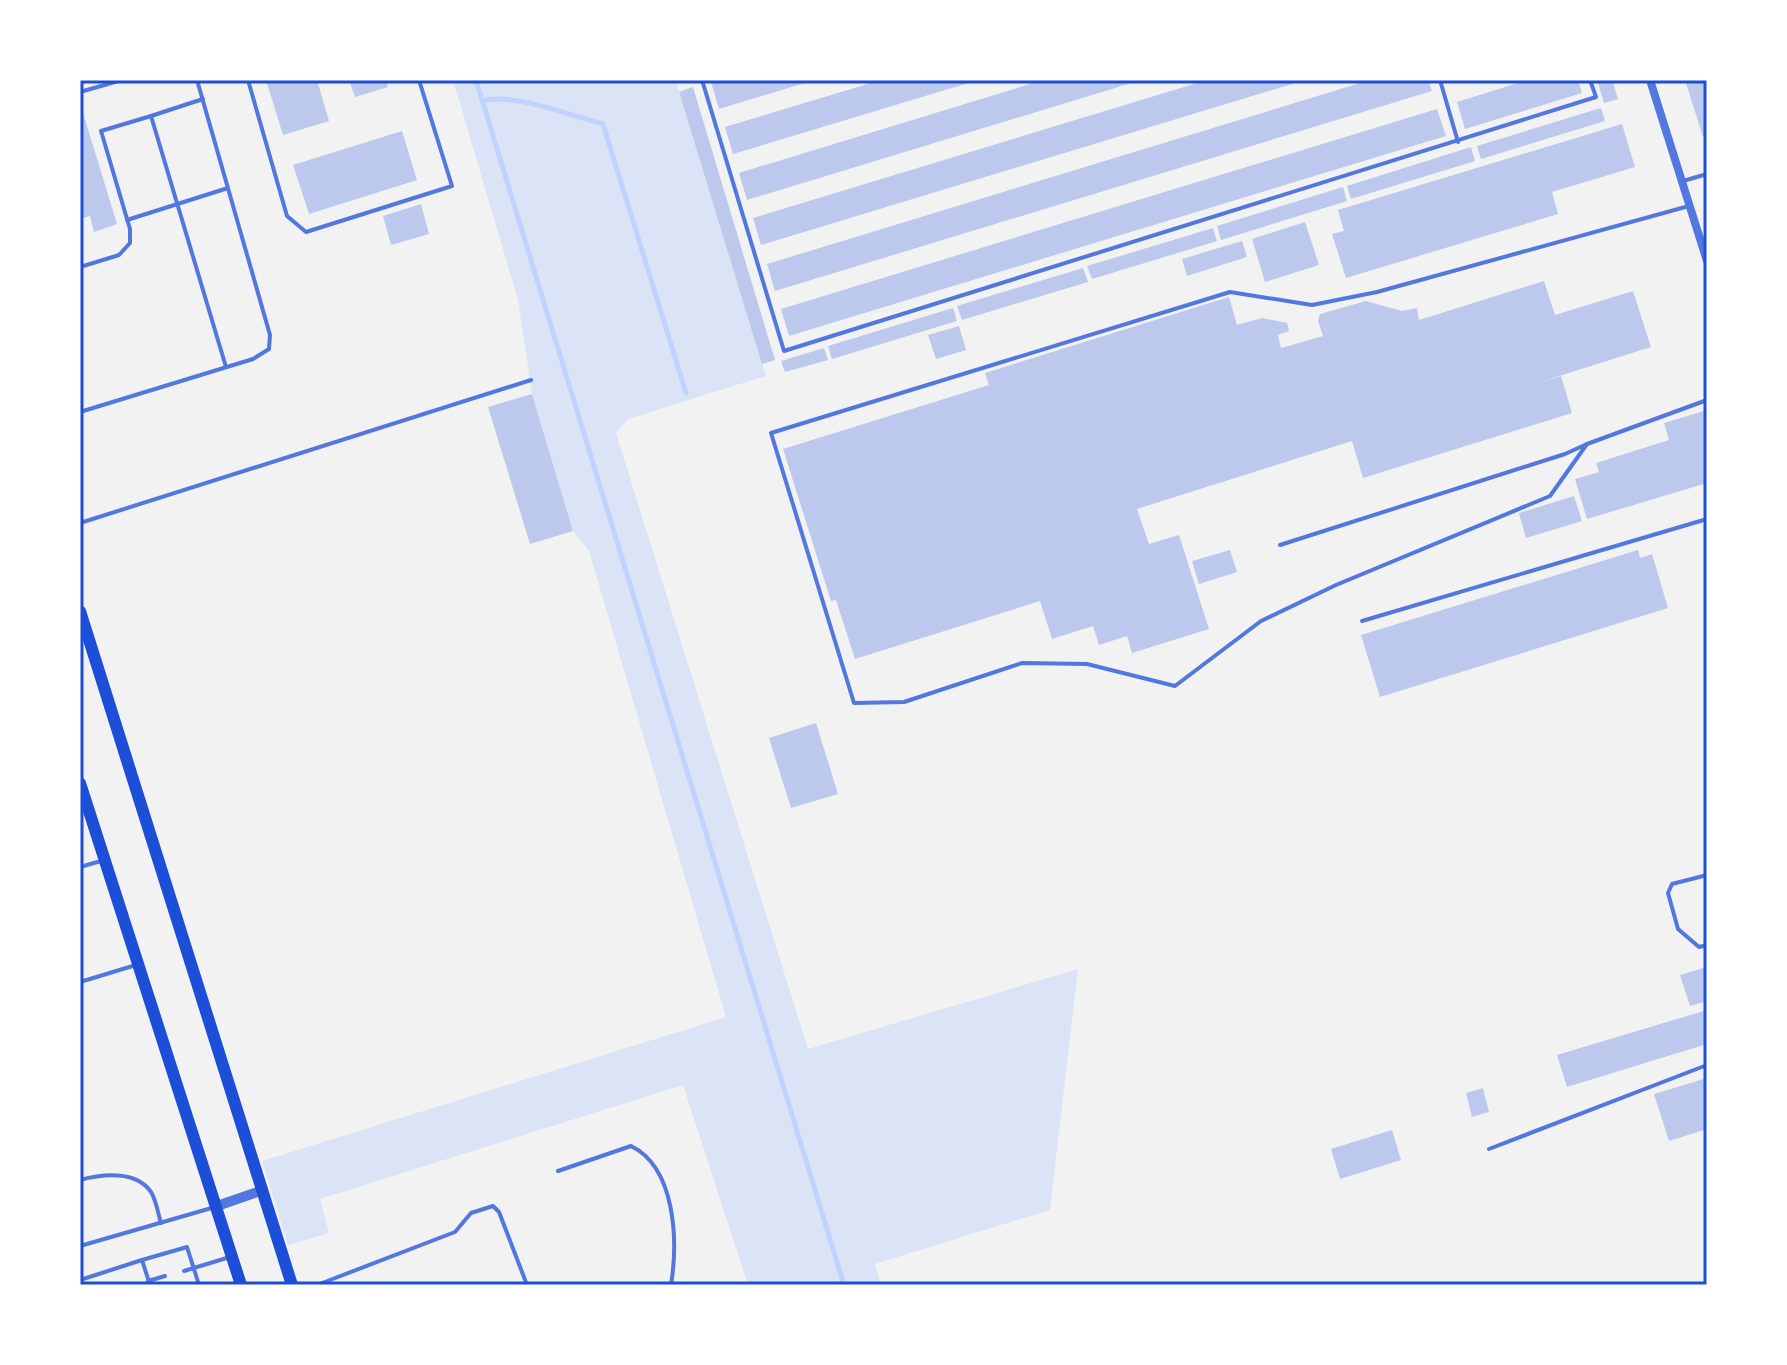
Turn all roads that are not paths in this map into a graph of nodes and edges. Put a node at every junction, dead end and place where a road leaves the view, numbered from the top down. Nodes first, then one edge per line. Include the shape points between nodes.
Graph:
1 (122, 80) edge
2 (197, 80) edge
3 (248, 80) edge
4 (419, 80) edge
5 (702, 80) edge
6 (1440, 80) edge
7 (1590, 80) edge
8 (1650, 80) edge
9 (80, 92) edge
10 (203, 99) junction
11 (151, 116) junction
12 (1458, 142) junction
13 (1707, 174) edge
14 (1683, 181) junction
15 (228, 188) junction
16 (177, 204) junction
17 (1691, 206) junction
18 (127, 220) junction
19 (1707, 261) edge
20 (80, 267) edge
21 (226, 367) junction
22 (531, 380) dead end
23 (1707, 400) edge
24 (80, 412) edge
25 (1587, 444) junction
26 (1707, 519) edge
27 (80, 523) edge
28 (1280, 545) dead end
29 (80, 611) edge
30 (1362, 621) dead end
31 (80, 783) edge
32 (104, 860) junction
33 (80, 867) edge
34 (1707, 875) edge
35 (1707, 945) edge
36 (138, 965) junction
37 (80, 982) edge
38 (1707, 1065) edge
39 (1489, 1149) dead end
40 (558, 1171) dead end
41 (80, 1180) edge
42 (263, 1190) junction
43 (217, 1206) junction
44 (161, 1223) junction
45 (80, 1246) edge
46 (232, 1256) junction
47 (142, 1260) junction
48 (193, 1268) junction
49 (184, 1271) dead end
50 (165, 1276) dead end
51 (80, 1280) edge
52 (149, 1283) edge
53 (199, 1285) edge
54 (241, 1285) edge
55 (292, 1285) edge
56 (317, 1285) edge
57 (527, 1285) edge
58 (671, 1285) edge

1 - 9 lane
2 - 10 lane
3 - 4 lane via 287,216 306,232 452,186
5 - 12 lane via 784,351
6 - 12 lane
7 - 12 lane via 1596,97
8 - 14 street
10 - 11 lane
10 - 15 lane
11 - 16 lane
11 - 18 lane via 101,131
13 - 14 lane
14 - 17 street
15 - 16 lane
15 - 21 lane via 270,335 269,349
16 - 18 lane
16 - 21 lane
17 - 19 street
17 - 25 lane via 1312,305 1230,292 771,433 854,703 904,702 1022,663 1087,664 1175,686 1261,621 1550,496
18 - 20 lane via 130,243 119,255
21 - 24 lane
22 - 27 lane
23 - 25 lane
25 - 28 lane
26 - 30 lane
29 - 42 main road
31 - 32 main road
32 - 33 lane
32 - 36 main road
34 - 35 lane via 1672,884 1668,893 1678,929 1699,947
36 - 37 lane
36 - 43 main road
38 - 39 lane
40 - 58 lane via 631,1146 646,1154 673,1221
41 - 44 lane via 99,1174 134,1178 151,1192
42 - 43 street
42 - 55 main road
43 - 44 lane
43 - 46 main road
44 - 45 lane
46 - 48 lane
46 - 54 main road
47 - 48 lane via 187,1247
47 - 51 lane
47 - 52 lane
48 - 49 lane
48 - 53 lane
50 - 52 lane
56 - 57 lane via 455,1232 471,1213 493,1206

